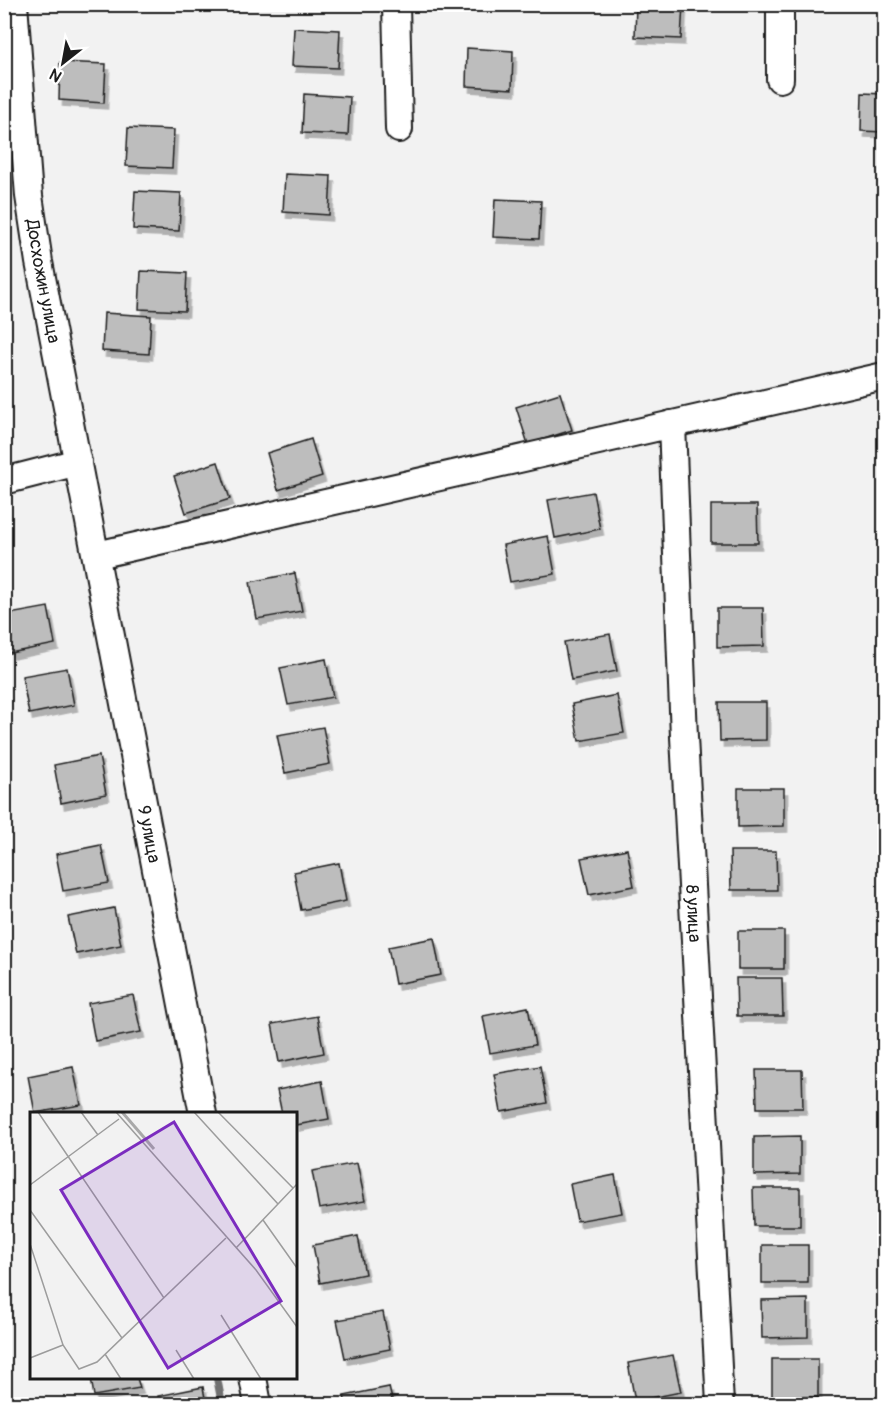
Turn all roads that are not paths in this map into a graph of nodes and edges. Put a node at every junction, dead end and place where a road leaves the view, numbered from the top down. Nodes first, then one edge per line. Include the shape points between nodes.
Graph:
1 (14, 4) edge
2 (396, 4) edge
3 (780, 4) edge
4 (780, 79) dead end
5 (399, 129) dead end
6 (885, 376) edge
7 (672, 424) junction
8 (78, 462) junction
9 (4, 481) edge
10 (97, 555) junction
11 (203, 1112) edge
12 (253, 1379) edge
13 (258, 1404) edge
14 (720, 1404) edge

1 - 8 street, Досхожин улица via 29,196
2 - 5 street
3 - 4 street
6 - 7 street
7 - 10 street
7 - 14 street, 8 улица via 684,737
8 - 9 street
8 - 10 street, Досхожин улица
10 - 11 street, 9 улица
12 - 13 street

